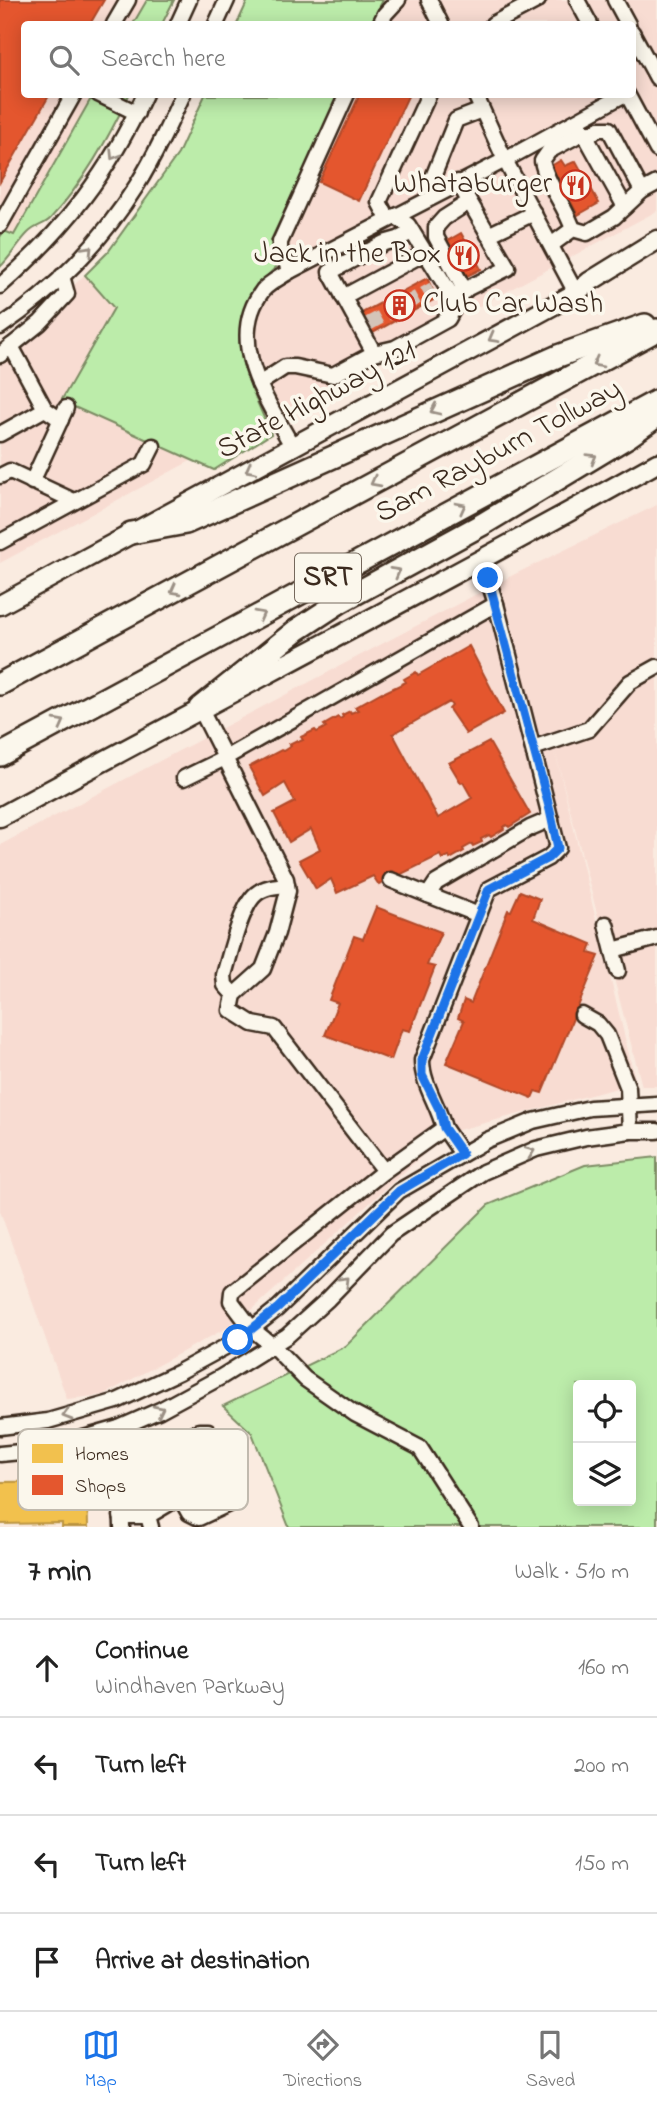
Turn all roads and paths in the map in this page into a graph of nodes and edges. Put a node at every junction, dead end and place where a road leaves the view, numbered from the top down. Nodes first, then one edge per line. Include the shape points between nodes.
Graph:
1 (128, 0) edge
2 (189, 0) edge
3 (227, 0) edge
4 (398, 0) edge
5 (429, 0) edge
6 (538, 0) edge
7 (577, 0) edge
8 (615, 0) edge
9 (116, 21) edge
10 (179, 21) edge
11 (217, 21) edge
12 (382, 21) edge
13 (440, 21) edge
14 (499, 21) edge
15 (588, 21) edge
16 (626, 21) edge
17 (636, 40) edge
18 (657, 78) edge
19 (72, 98) edge
20 (106, 98) edge
21 (143, 98) edge
22 (181, 98) edge
23 (346, 98) edge
24 (427, 98) edge
25 (477, 98) edge
26 (621, 98) edge
27 (628, 98) edge
28 (482, 110) junction
29 (137, 113) junction
30 (582, 129) junction
31 (657, 150) edge
32 (505, 160) junction
33 (458, 182) junction
34 (657, 183) edge
35 (642, 191) junction
36 (439, 192) junction
37 (470, 202) junction
38 (625, 207) junction
39 (534, 213) junction
40 (392, 218) junction
41 (0, 225) edge
42 (573, 229) junction
43 (412, 232) junction
44 (488, 236) junction
45 (657, 240) edge
46 (551, 244) junction
47 (425, 253) junction
48 (290, 271) junction
49 (62, 276) junction
50 (0, 286) edge
51 (449, 290) junction
52 (576, 293) junction
53 (343, 297) junction
54 (657, 321) edge
55 (0, 327) edge
56 (657, 330) edge
57 (6, 350) edge
58 (374, 353) junction
59 (260, 384) junction
60 (657, 401) edge
61 (45, 409) junction
62 (657, 416) edge
63 (0, 434) edge
64 (153, 446) dead end
65 (292, 446) junction
66 (657, 463) edge
67 (0, 476) edge
68 (32, 482) junction
69 (74, 501) junction
70 (131, 533) junction
71 (0, 542) edge
72 (482, 560) junction
73 (496, 604) junction
74 (0, 605) edge
75 (657, 667) edge
76 (0, 684) edge
77 (200, 708) junction
78 (533, 748) junction
79 (0, 755) edge
80 (225, 758) junction
81 (184, 778) dead end
82 (0, 817) edge
83 (551, 819) junction
84 (391, 880) dead end
85 (287, 885) junction
86 (428, 895) junction
87 (479, 915) junction
88 (606, 924) dead end
89 (657, 939) edge
90 (612, 950) junction
91 (618, 971) dead end
92 (234, 995) junction
93 (582, 1015) dead end
94 (657, 1104) edge
95 (629, 1105) junction
96 (444, 1128) junction
97 (630, 1131) junction
98 (657, 1131) edge
99 (462, 1154) junction
100 (384, 1171) junction
101 (252, 1329) junction
102 (273, 1346) junction
103 (0, 1427) edge
104 (119, 1428) joint
105 (115, 1429) edge
106 (18, 1452) edge
107 (0, 1454) edge
108 (187, 1510) edge
109 (216, 1510) edge
110 (150, 1521) edge
111 (122, 1522) edge
112 (471, 1527) edge

1 - 9 street
2 - 10 street
3 - 11 street
4 - 12 street
5 - 13 street
6 - 14 street
7 - 15 street
8 - 16 street
17 - 18 street
19 - 41 street
20 - 29 street
21 - 29 street
49 -> 22 street via 97,240 136,186
23 - 48 street via 280,242
24 - 40 street via 379,202
25 - 28 street
26 - 30 street
27 - 31 street
28 - 32 street
28 - 36 street via 456,120 432,177
29 -> 50 street via 84,200
30 - 32 street
30 - 35 street via 609,130
30 - 38 street
30 - 42 street via 542,161
32 - 33 street
32 - 39 street
33 - 36 street
33 - 37 street
34 - 35 street
35 - 38 street
36 - 40 street
37 - 44 street
37 - 51 street via 436,227
38 - 42 street via 587,233
39 - 44 street
39 - 46 street
40 - 43 street
40 - 48 street
42 - 46 street
43 - 47 street
43 - 53 street via 330,272
44 - 51 street via 508,268
45 - 52 main road, State Highway 121
46 - 52 street
47 - 51 street
47 - 53 street
48 - 59 street via 264,289 253,308 248,353
49 - 55 street
49 - 57 street via 67,293
51 - 58 street via 454,308 449,318 395,348
52 -> 65 main road, State Highway 121
53 - 58 street via 364,326
54 -> 70 highway via 558,356 187,523
56 -> 76 highway, Sam Rayburn Tollway / SRT
57 - 61 street
58 - 59 street via 333,375 285,368
59 - 65 street
79 -> 60 highway, Sam Rayburn Tollway / SRT
61 - 63 street
61 - 68 street via 64,414
77 -> 62 highway via 297,630 340,602 483,524
64 - 69 street via 144,464
65 -> 70 main road, State Highway 121
66 - 72 main road
67 - 68 street via 9,471
68 - 69 street
69 - 71 street
70 - 74 main road, State Highway 121
72 - 73 street
72 - 77 main road
73 - 78 street
73 - 80 street
75 - 78 street via 630,682 589,729
77 - 80 street
77 - 82 main road
78 - 83 street
80 - 81 street
80 - 85 street
83 - 86 street via 436,883
83 - 87 street via 558,848 489,889
84 - 86 street
85 - 92 street via 277,933 263,969
85 - 92 street via 258,892 247,903 224,975 225,985
86 - 87 street
87 - 96 street via 422,1060 422,1075
88 - 90 street
89 - 90 street
90 - 91 street
92 - 100 street via 232,1010 253,1024 274,1028
93 - 95 street via 607,1035 628,1088
94 - 95 street
95 - 97 street
95 - 99 street via 533,1121
96 - 99 street
96 - 100 street
97 - 98 street
102 -> 97 street via 328,1299 391,1234 483,1172 536,1149
99 - 101 street via 399,1191
100 - 101 street via 232,1292 231,1301
101 - 102 street
101 -> 103 street via 117,1401 48,1421
104 -> 102 street via 185,1397
102 - 112 street via 305,1379 355,1414 420,1448
104 - 105 street
106 - 107 street
108 - 109 street via 199,1518
110 - 111 street

